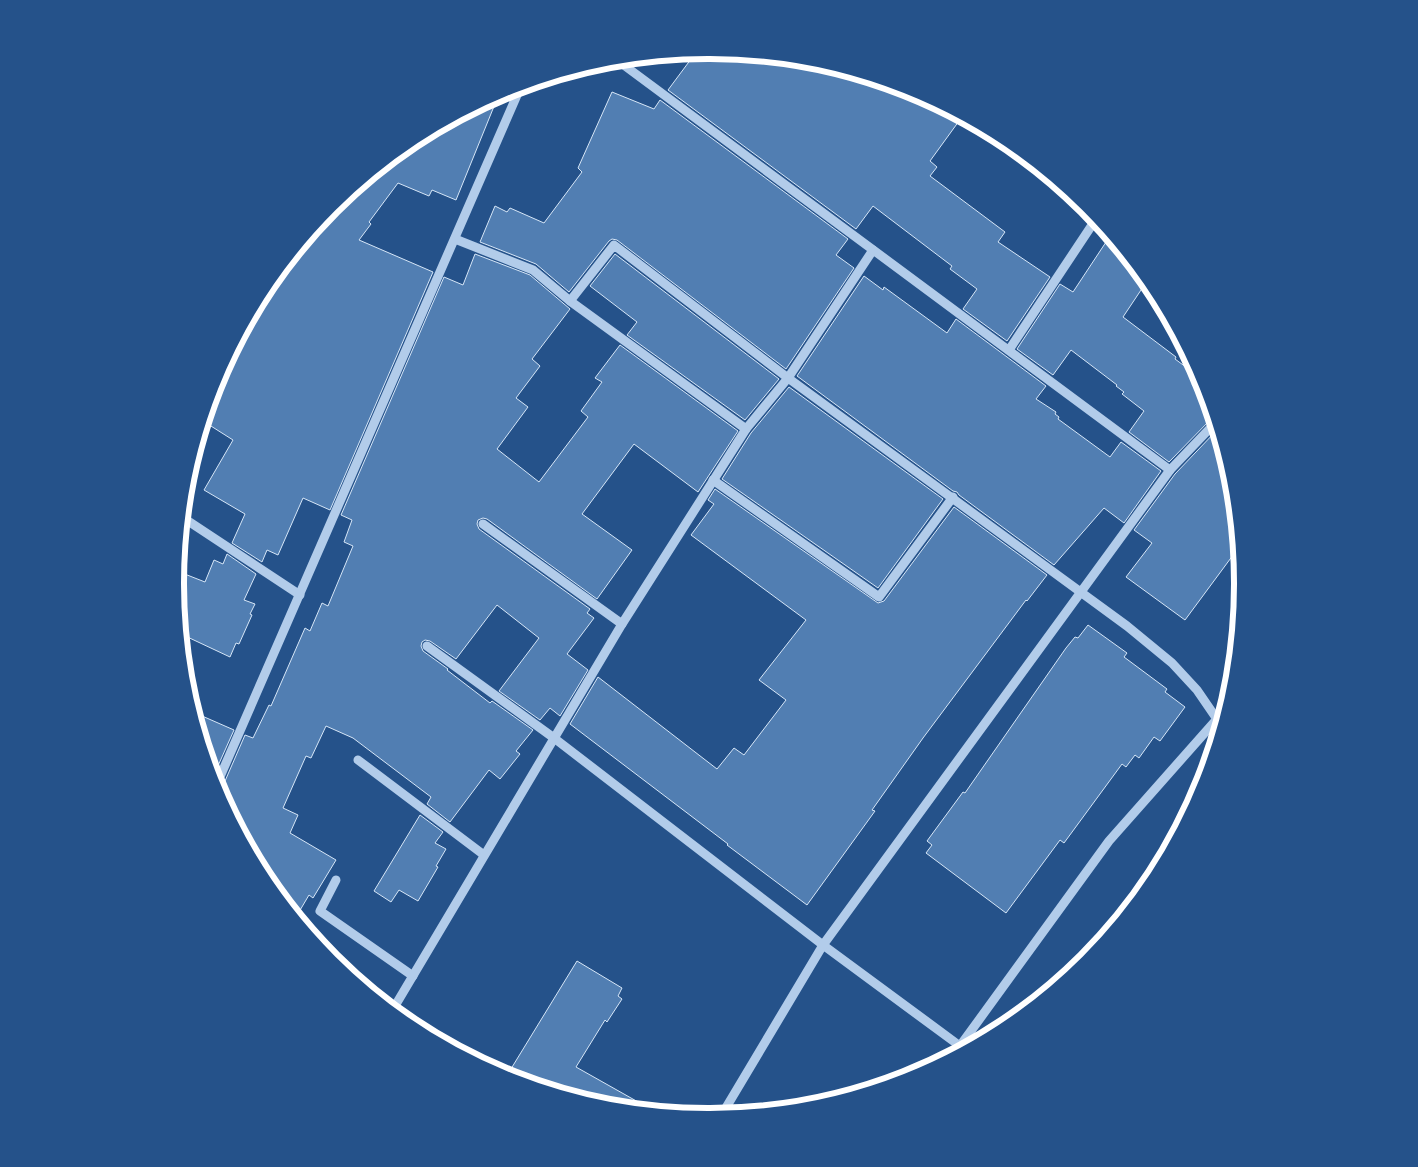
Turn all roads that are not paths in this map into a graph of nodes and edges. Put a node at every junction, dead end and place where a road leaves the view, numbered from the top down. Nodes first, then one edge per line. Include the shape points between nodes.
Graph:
1 (625, 66) edge
2 (517, 96) edge
3 (1092, 225) edge
4 (455, 239) junction
5 (873, 250) junction
6 (570, 300) junction
7 (1009, 350) junction
8 (788, 378) junction
9 (1210, 428) edge
10 (746, 429) junction
11 (1170, 470) junction
12 (713, 480) junction
13 (952, 497) junction
14 (188, 521) edge
15 (483, 524) dead end
16 (1080, 592) junction
17 (300, 595) junction
18 (622, 624) junction
19 (427, 646) dead end
20 (1216, 718) edge
21 (1213, 728) edge
22 (554, 738) junction
23 (358, 760) dead end
24 (221, 775) edge
25 (484, 855) junction
26 (336, 880) dead end
27 (823, 945) junction
28 (413, 976) junction
29 (396, 1004) edge
30 (968, 1040) edge
31 (958, 1045) edge
32 (725, 1108) edge

1 - 5 street
2 - 4 street
3 - 7 street
4 - 6 street via 533,270
4 - 17 street
5 - 7 street
5 - 8 street
6 - 8 street via 614,245
6 - 10 street
7 - 11 street
8 - 10 street
8 - 13 street
9 - 11 street
10 - 12 street
11 - 16 street
12 - 13 street via 879,597
12 - 18 street
13 - 16 street
14 - 17 street
15 - 18 street
16 - 20 street via 1172,664 1197,690
16 - 27 street
17 - 24 street
18 - 22 street
19 - 22 street
21 - 30 street via 1109,842
22 - 25 street
22 - 27 street
23 - 25 street
25 - 28 street
26 - 28 street via 320,911
27 - 31 street
27 - 32 street
28 - 29 street

